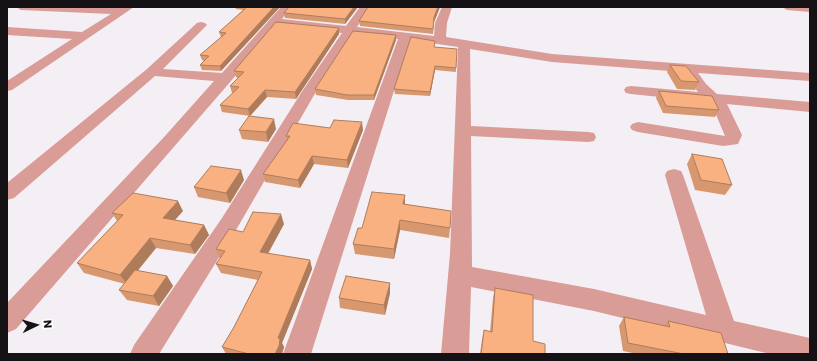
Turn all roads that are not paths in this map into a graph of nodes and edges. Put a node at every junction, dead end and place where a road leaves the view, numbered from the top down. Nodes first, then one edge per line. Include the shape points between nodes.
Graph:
1 (21, 7) edge
2 (287, 7) edge
3 (365, 7) edge
4 (447, 7) edge
5 (787, 7) edge
6 (126, 9) edge
7 (810, 9) edge
8 (274, 22) junction
9 (201, 25) dead end
10 (7, 31) edge
11 (348, 31) junction
12 (84, 36) junction
13 (405, 37) junction
14 (440, 40) junction
15 (464, 44) junction
16 (687, 68) junction
17 (152, 72) junction
18 (810, 77) edge
19 (226, 78) junction
20 (7, 87) edge
21 (630, 90) dead end
22 (712, 97) junction
23 (810, 107) edge
24 (638, 127) dead end
25 (464, 131) junction
26 (588, 137) dead end
27 (674, 175) dead end
28 (7, 193) edge
29 (460, 275) junction
30 (7, 321) edge
31 (724, 331) junction
32 (810, 351) edge
33 (144, 354) edge
34 (298, 354) edge
35 (455, 354) edge

1 - 6 street
2 - 8 street
3 - 11 street
4 - 14 street via 441,23
5 - 7 street
6 - 12 street
8 - 11 street
8 - 19 street
9 - 17 street
10 - 12 street
11 - 13 street
11 - 33 street via 229,224
12 - 20 street
13 - 14 street
13 - 34 street
14 - 15 street
15 - 16 street via 513,54
15 - 25 street
16 - 18 street
16 - 22 street
17 - 19 street
17 - 28 street
19 - 30 street
21 - 22 street
22 - 23 street
22 - 24 street via 723,111 734,135 732,140 723,141
25 - 26 street
25 - 29 street
27 - 31 street
29 - 31 street via 594,300
29 - 35 street
31 - 32 street

